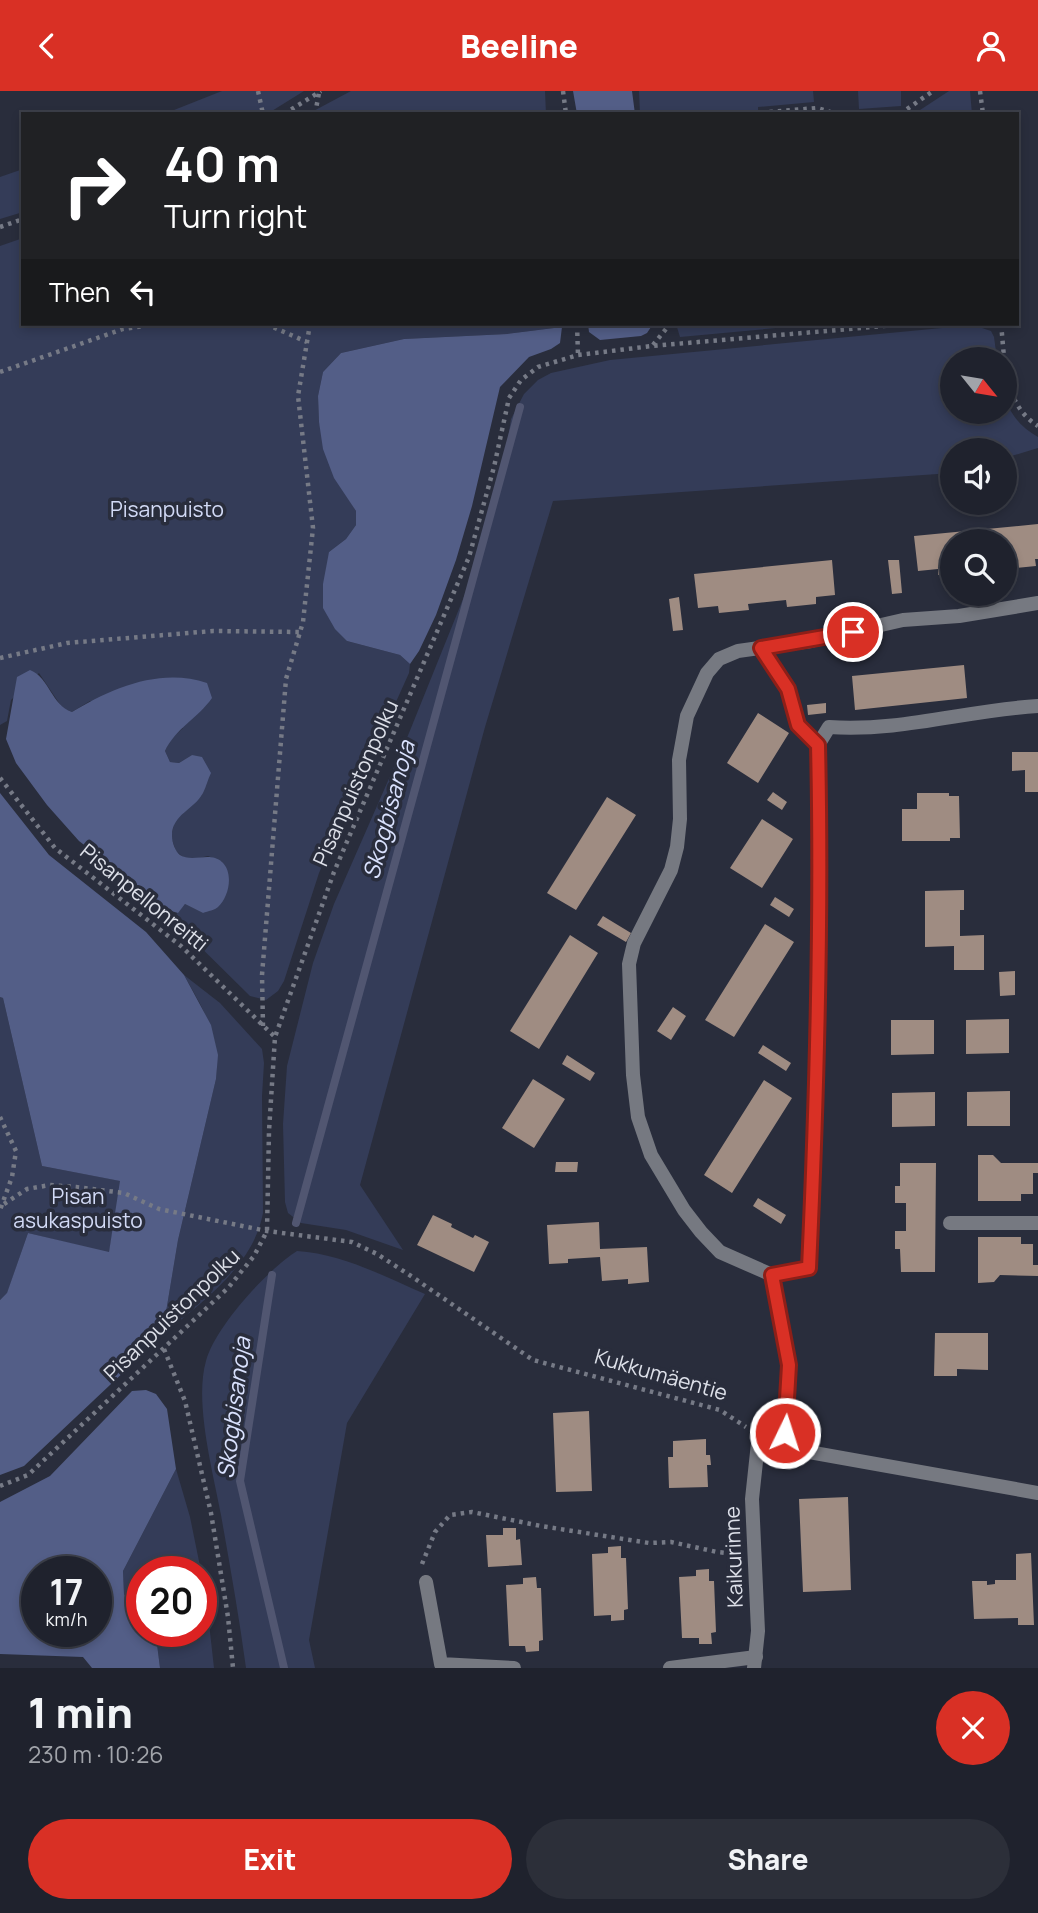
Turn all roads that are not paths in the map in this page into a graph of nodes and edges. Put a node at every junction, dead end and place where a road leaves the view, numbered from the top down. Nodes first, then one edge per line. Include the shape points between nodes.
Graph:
1 (1038, 603) edge
2 (761, 648) junction
3 (1038, 706) edge
4 (818, 745) junction
5 (950, 1223) dead end
6 (1038, 1223) edge
7 (772, 1275) junction
8 (784, 1448) junction
9 (1038, 1493) edge
10 (426, 1582) road end
11 (755, 1663) edge
12 (513, 1668) edge
13 (670, 1668) edge

1 - 2 street via 903,620
2 - 4 street via 788,689 798,725
2 - 7 street via 719,659 707,673 687,716 679,759 677,847 629,964 638,1117 650,1155 684,1210 720,1252
3 - 4 street via 1000,708 909,725 829,727
4 - 7 street via 816,1113 809,1268
5 - 6 street
7 - 8 street via 789,1365
8 - 9 street
8 - 11 street, Kaikurinne via 758,1443 752,1499 758,1631
10 - 12 street via 440,1664
11 - 13 street

